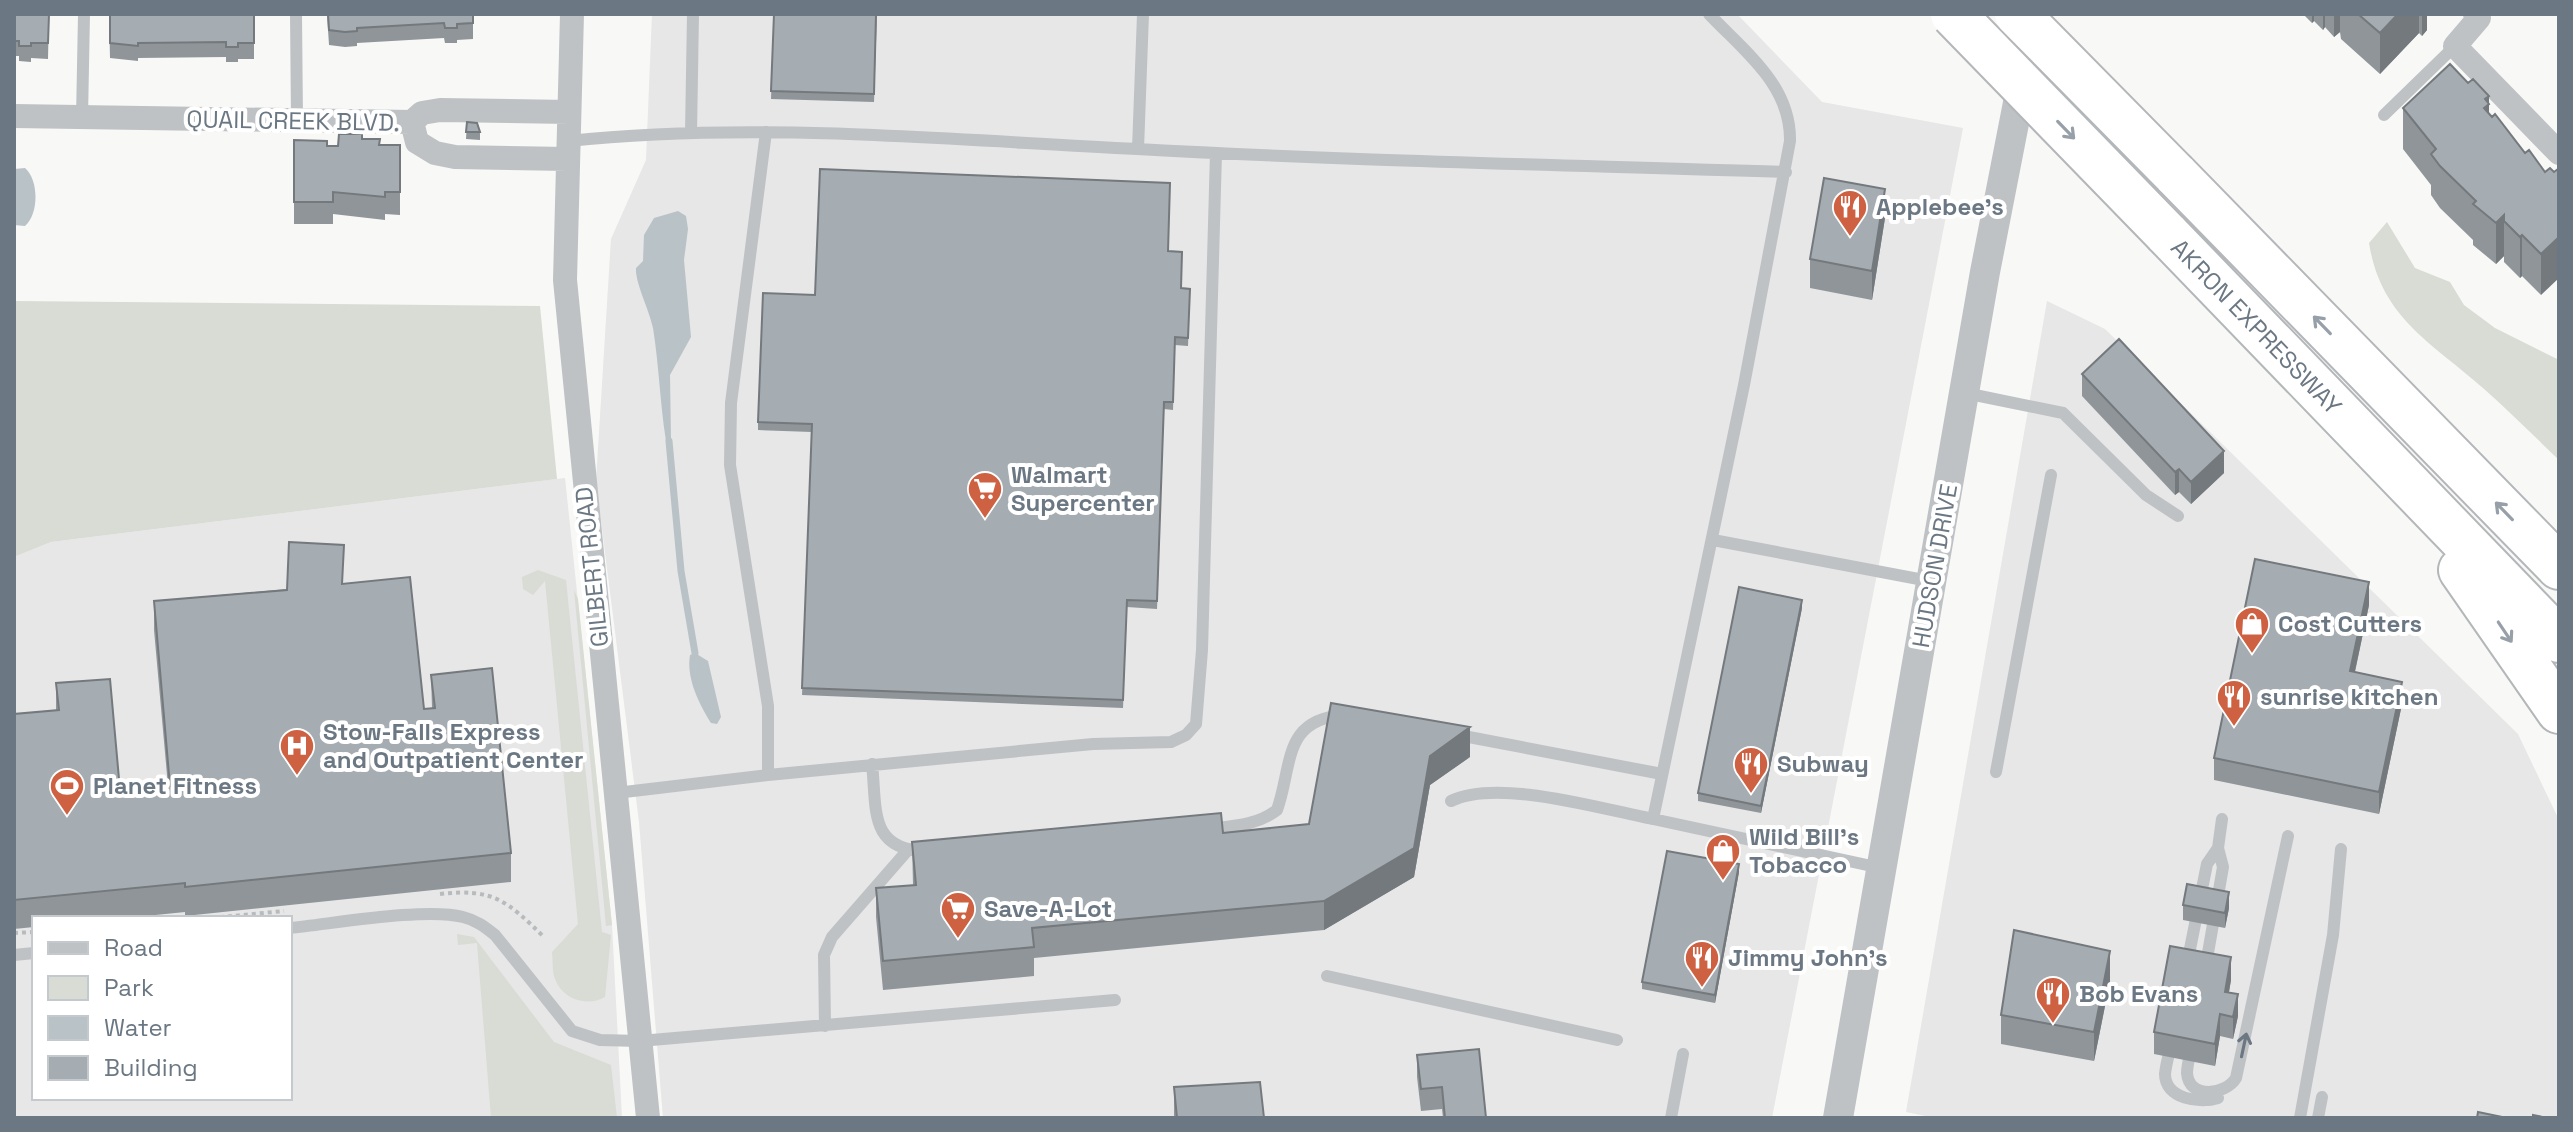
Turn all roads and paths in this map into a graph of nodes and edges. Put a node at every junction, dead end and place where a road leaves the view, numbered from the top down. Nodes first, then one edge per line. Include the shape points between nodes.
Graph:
1 (84, 14) edge
2 (296, 14) edge
3 (572, 14) edge
4 (693, 14) edge
5 (1143, 14) edge
6 (1709, 14) edge
7 (1953, 14) edge
8 (2017, 14) edge
9 (2034, 14) edge
10 (2479, 15) edge
11 (2455, 46) junction
12 (569, 112) junction
13 (2384, 115) dead end
14 (14, 116) edge
15 (82, 118) junction
16 (297, 120) junction
17 (412, 122) junction
18 (766, 132) junction
19 (691, 133) junction
20 (1138, 149) junction
21 (568, 150) junction
22 (1216, 153) junction
23 (2559, 153) edge
24 (1786, 172) junction
25 (1965, 393) junction
26 (2379, 454) junction
27 (2051, 475) dead end
28 (2178, 516) dead end
29 (1713, 540) junction
30 (2559, 567) edge
31 (1933, 582) junction
32 (2559, 640) edge
33 (2559, 711) edge
34 (1357, 717) edge
35 (1440, 732) edge
36 (872, 764) junction
37 (1996, 772) dead end
38 (1662, 774) junction
39 (768, 775) junction
40 (616, 793) junction
41 (1451, 801) dead end
42 (1653, 819) junction
43 (2222, 819) dead end
44 (1187, 831) edge
45 (2288, 836) dead end
46 (2218, 848) junction
47 (2341, 849) dead end
48 (907, 851) junction
49 (946, 852) edge
50 (1884, 868) junction
51 (292, 928) edge
52 (1327, 976) dead end
53 (2185, 977) edge
54 (2202, 986) edge
55 (1115, 1000) dead end
56 (825, 1026) junction
57 (2195, 1030) edge
58 (2173, 1034) edge
59 (1617, 1040) dead end
60 (640, 1041) junction
61 (1683, 1054) dead end
62 (2231, 1087) junction
63 (2322, 1097) dead end
64 (648, 1118) edge
65 (1671, 1118) edge
66 (1838, 1118) edge
67 (2300, 1118) edge
68 (2318, 1118) edge

1 - 15 lane
2 - 16 lane
3 - 12 street, GILBERT ROAD
4 - 19 lane
5 - 20 lane
6 - 24 lane via 1771,78 1785,101 1790,127
7 -> 26 highway, AKRON EXPRESSWAY, bridge
30 -> 8 highway, AKRON EXPRESSWAY, bridge
9 - 25 street, HUDSON DRIVE
10 - 11 street
11 - 13 lane
11 - 23 street
12 - 17 street, QUAIL CREEK BLVD. via 440,110 422,113
12 - 21 street, GILBERT ROAD
14 - 15 street, QUAIL CREEK BLVD.
15 - 16 street, QUAIL CREEK BLVD.
16 - 17 street, QUAIL CREEK BLVD.
17 - 21 street via 417,142 442,155
18 - 19 lane
18 - 20 lane
18 - 39 lane via 731,403 730,465 768,706
19 - 21 lane via 642,133
20 - 22 lane
21 - 40 street, GILBERT ROAD via 565,280
22 - 24 lane
22 - 36 lane via 1196,724 1171,742
24 - 29 lane
25 - 28 lane via 2063,413 2146,495
25 - 31 street, HUDSON DRIVE
26 - 32 highway, AKRON EXPRESSWAY
26 -> 33 highway
27 - 37 lane
29 - 31 lane
29 - 38 lane
31 - 50 street, HUDSON DRIVE
34 - 44 lane via 1325,717 1301,731 1277,810 1266,819
35 - 38 lane
36 - 39 lane
36 - 48 lane via 880,830 887,842
38 - 42 lane
39 - 40 lane
40 - 60 street, GILBERT ROAD
41 - 42 lane via 1466,794 1512,792
42 - 50 lane
43 - 46 lane
62 -> 45 lane
46 - 53 lane via 2207,864
46 - 54 lane via 2223,867
47 - 67 lane via 2333,935
48 - 49 lane
48 - 56 lane via 832,937 824,955
50 - 66 street, HUDSON DRIVE
51 - 60 lane via 461,916 495,935 572,1031 600,1040
52 - 59 lane
55 - 56 lane
56 - 60 lane
57 - 62 lane via 2187,1075 2192,1084 2199,1091 2219,1093
58 - 62 lane via 2165,1077 2172,1091 2189,1100 2211,1100
60 - 64 street, GILBERT ROAD
61 - 65 lane
63 - 68 lane

